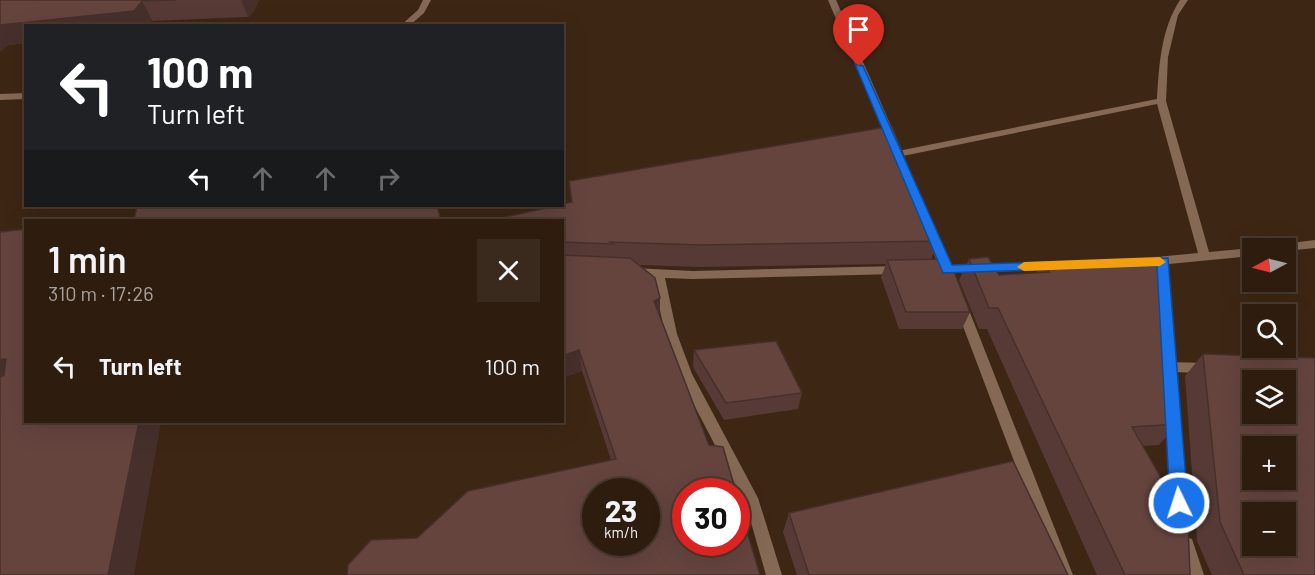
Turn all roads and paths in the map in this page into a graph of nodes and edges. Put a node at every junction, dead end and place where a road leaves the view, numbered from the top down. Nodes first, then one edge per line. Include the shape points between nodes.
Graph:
1 (427, 0) edge
2 (832, 0) edge
3 (1184, 0) edge
4 (406, 24) edge
5 (24, 96) edge
6 (0, 97) edge
7 (1161, 101) junction
8 (898, 154) junction
9 (902, 164) edge
10 (925, 217) edge
11 (1315, 244) edge
12 (1296, 246) edge
13 (1242, 253) edge
14 (1205, 257) junction
15 (1139, 262) edge
16 (1163, 262) junction
17 (1067, 265) edge
18 (947, 269) junction
19 (622, 272) edge
20 (658, 273) junction
21 (1166, 320) edge
22 (1169, 367) edge
23 (1215, 368) edge
24 (1172, 403) edge
25 (774, 575) edge
26 (1065, 575) edge
27 (1196, 575) edge

1 - 4 street
2 - 8 street
3 - 7 street via 1174,15 1164,57
5 - 6 street
7 - 8 street
7 - 14 street
8 - 9 street
10 - 18 street
11 - 12 street
13 - 14 street
14 - 16 street
15 - 16 street
16 - 21 street
17 - 18 street
18 - 20 street
18 - 26 street
19 - 20 street
20 - 25 street via 671,334 685,374 753,503
22 - 23 street
24 - 27 street via 1181,525

